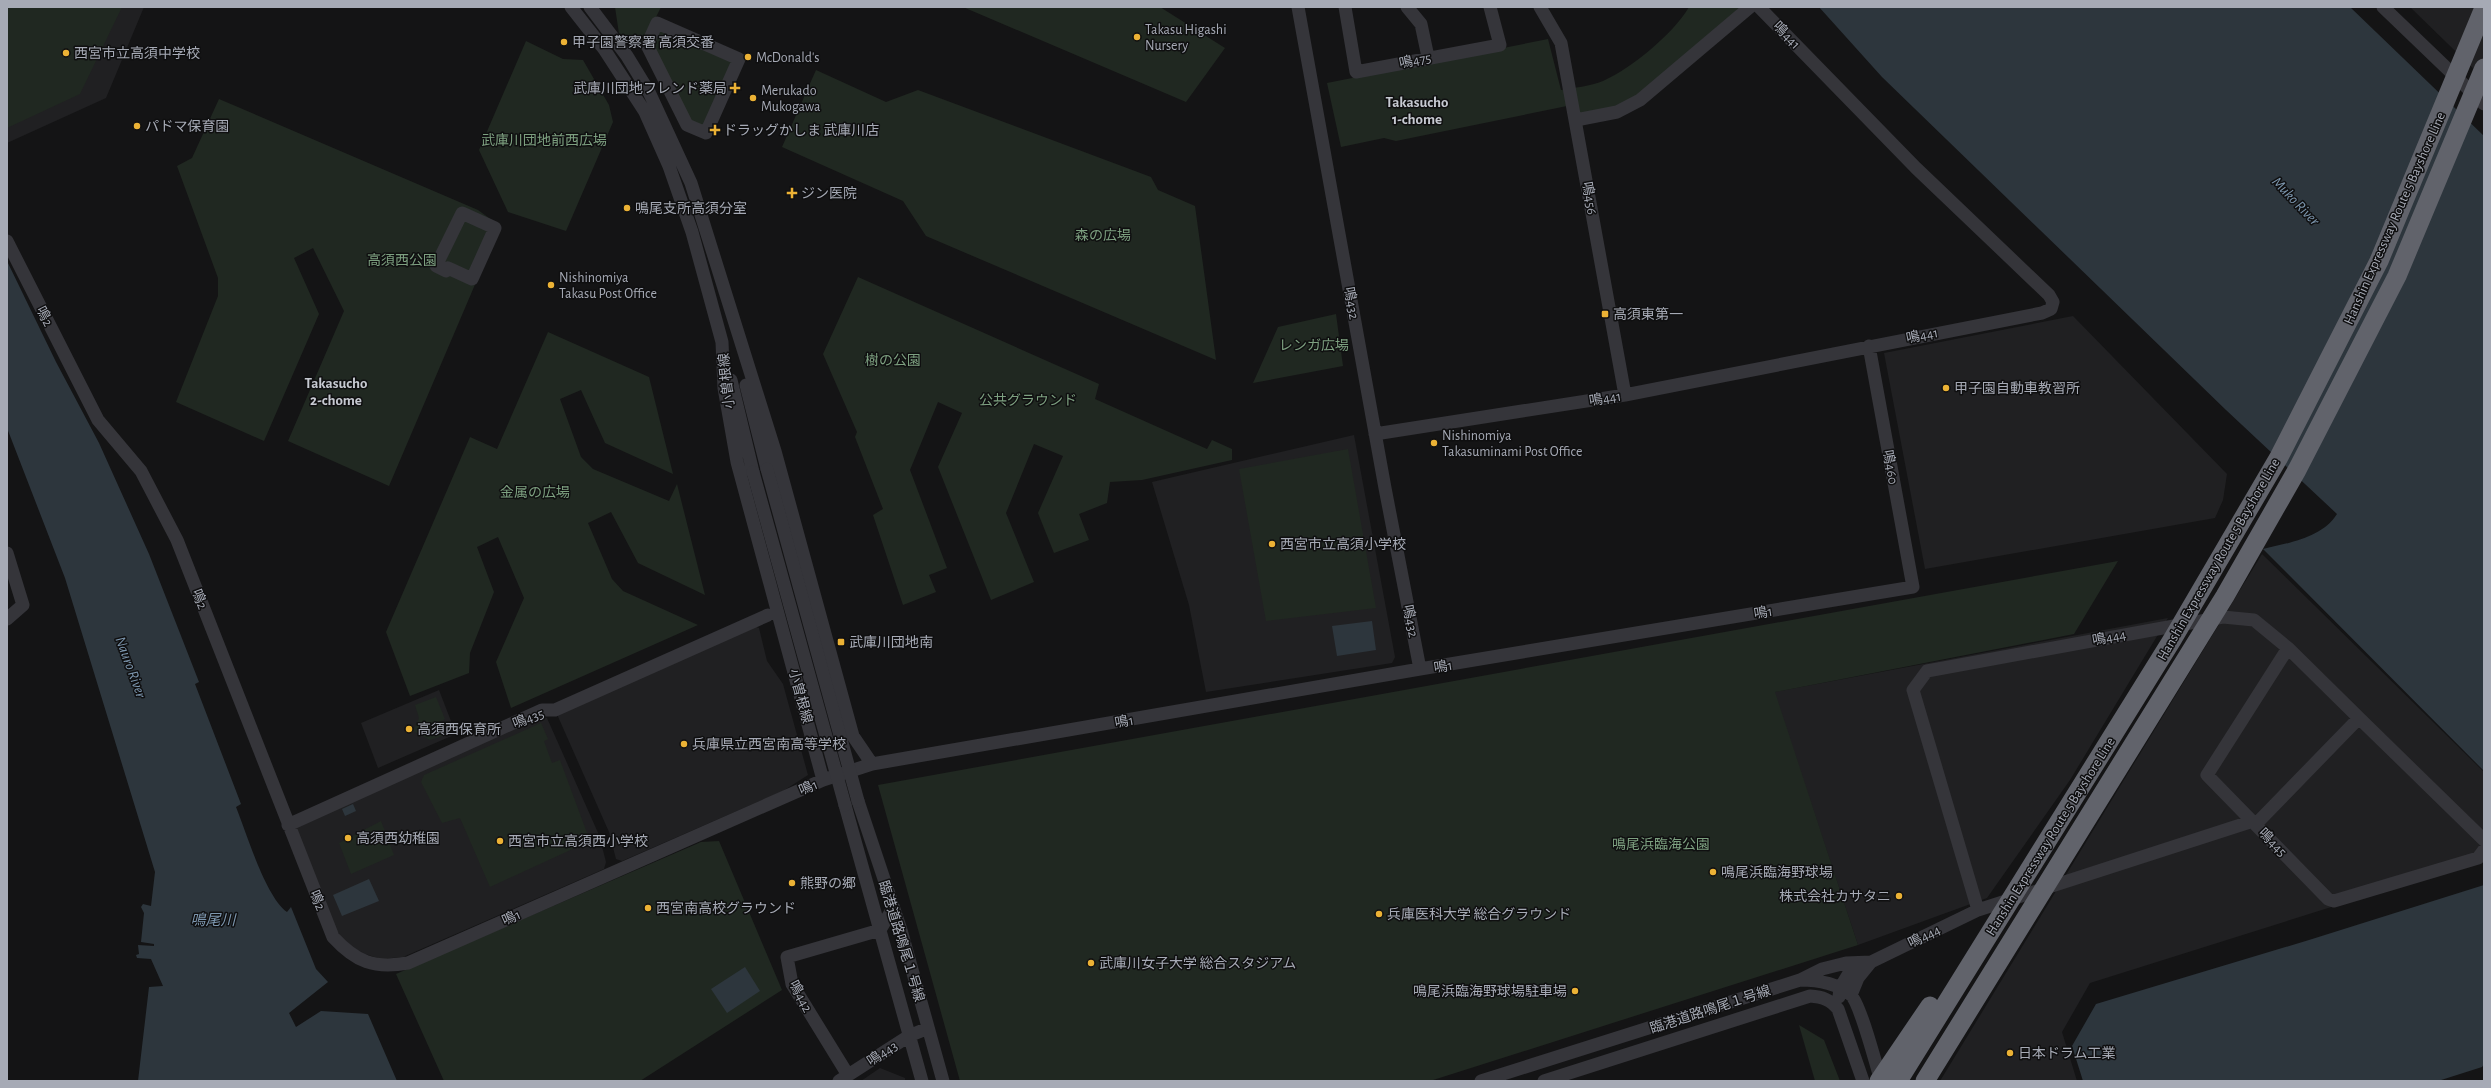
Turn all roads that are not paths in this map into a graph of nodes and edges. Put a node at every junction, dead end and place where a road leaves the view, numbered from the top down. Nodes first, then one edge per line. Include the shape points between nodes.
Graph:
1 (571, 7) edge
2 (590, 7) edge
3 (1298, 7) edge
4 (1345, 7) edge
5 (1407, 7) edge
6 (1490, 7) edge
7 (1540, 7) edge
8 (1750, 7) edge
9 (1759, 7) edge
10 (2383, 7) edge
11 (2484, 8) edge
12 (647, 45) joint
13 (1428, 57) junction
14 (2484, 68) edge
15 (2484, 104) edge
16 (1576, 120) junction
17 (7, 241) edge
18 (436, 266) joint
19 (730, 312) junction
20 (722, 342) junction
21 (1869, 346) junction
22 (1624, 395) junction
23 (1376, 434) junction
24 (7, 553) edge
25 (1913, 587) joint
26 (768, 615) dead end
27 (7, 619) edge
28 (2288, 648) junction
29 (1420, 669) junction
30 (2359, 718) junction
31 (872, 764) junction
32 (823, 780) junction
33 (2075, 795) junction
34 (2255, 823) junction
35 (288, 825) junction
36 (2484, 840) edge
37 (2484, 850) edge
38 (893, 908) junction
39 (1978, 910) junction
40 (880, 930) junction
41 (1871, 962) junction
42 (369, 963) joint
43 (1855, 963) junction
44 (1800, 980) junction
45 (1845, 991) junction
46 (1838, 1009) junction
47 (928, 1028) junction
48 (909, 1036) junction
49 (843, 1078) edge
50 (922, 1081) edge
51 (943, 1081) edge
52 (1481, 1081) edge
53 (1544, 1081) edge
54 (1863, 1081) edge
55 (1880, 1081) edge
56 (1898, 1081) edge
57 (1925, 1081) edge

1 - 20 street, 小曽根線 via 608,55 645,112 669,166 692,232
2 - 19 street, 小曽根線 via 627,56 670,133 691,183
3 - 23 street, 鳴432
4 - 13 street, 鳴475 via 1356,72
5 - 13 street via 1421,24
6 - 13 street, 鳴475 via 1500,45
7 - 16 street, 鳴456 via 1561,43
8 - 16 street via 1640,100 1617,112
9 - 21 street, 鳴441 via 1916,168 2053,302 2051,309 2042,313
10 - 15 street
11 - 33 highway, Hanshin Expressway Route 5 Bayshore Line, bridge via 2379,261 2312,394 2242,522
12 - 12 street via 657,23 738,59 706,133 687,125
14 - 57 highway, Hanshin Expressway Route 5 Bayshore Line, bridge via 2397,276 2297,470 2225,596
16 - 22 street, 鳴456
17 - 35 street, 鳴2 via 98,420 141,471 177,540
18 - 18 street via 446,271 448,268 472,279 495,228 462,213 445,253 442,252
19 - 31 street, 小曽根線 via 775,451 853,736
19 - 38 street, 臨港道路鳴尾１号線, bridge via 754,424 858,801
20 - 32 street, 小曽根線 via 724,388 737,462
20 - 40 street, 臨港道路鳴尾１号線, bridge via 753,472
21 - 22 street, 鳴441
21 - 25 street, 鳴460
22 - 23 street, 鳴441
23 - 29 street, 鳴432
24 - 27 street via 23,606
25 - 29 street, 鳴1
26 - 35 street, 鳴435 via 555,710 542,710
28 - 30 street, 鳴444
28 - 34 street, 鳴445 via 2207,775
28 - 39 street, 鳴444 via 2254,620 2223,617 1927,671 1913,690
29 - 31 street, 鳴1
30 - 34 street, 鳴444
30 - 36 street
31 - 32 street, 鳴1
32 - 42 street, 鳴1 via 408,963 390,966
33 - 55 highway, bridge via 2047,831
33 - 56 highway, Hanshin Expressway Route 5 Bayshore Line, bridge
34 - 37 street, 鳴445 via 2328,899 2334,902 2478,858
34 - 39 street, 鳴444
35 - 42 street, 鳴2 via 333,937 348,954
38 - 40 street
38 - 47 street, 臨港道路鳴尾１号線
39 - 41 street, 鳴444
40 - 48 street, 臨港道路鳴尾１号線
40 - 49 street, 鳴442 via 787,957 792,984
41 - 43 street
41 - 45 street
43 - 44 street via 1822,969
43 - 45 street
44 - 45 street, 臨港道路鳴尾１号線 via 1826,983
44 - 52 street, 臨港道路鳴尾１号線
45 - 46 street
45 - 55 street via 1860,1014
46 - 53 street, 臨港道路鳴尾１号線 via 1822,997 1810,996
46 - 54 street
47 - 48 street, 鳴443
47 - 51 street, 臨港道路鳴尾１号線
48 - 49 street, 鳴443
48 - 50 street, 臨港道路鳴尾１号線

